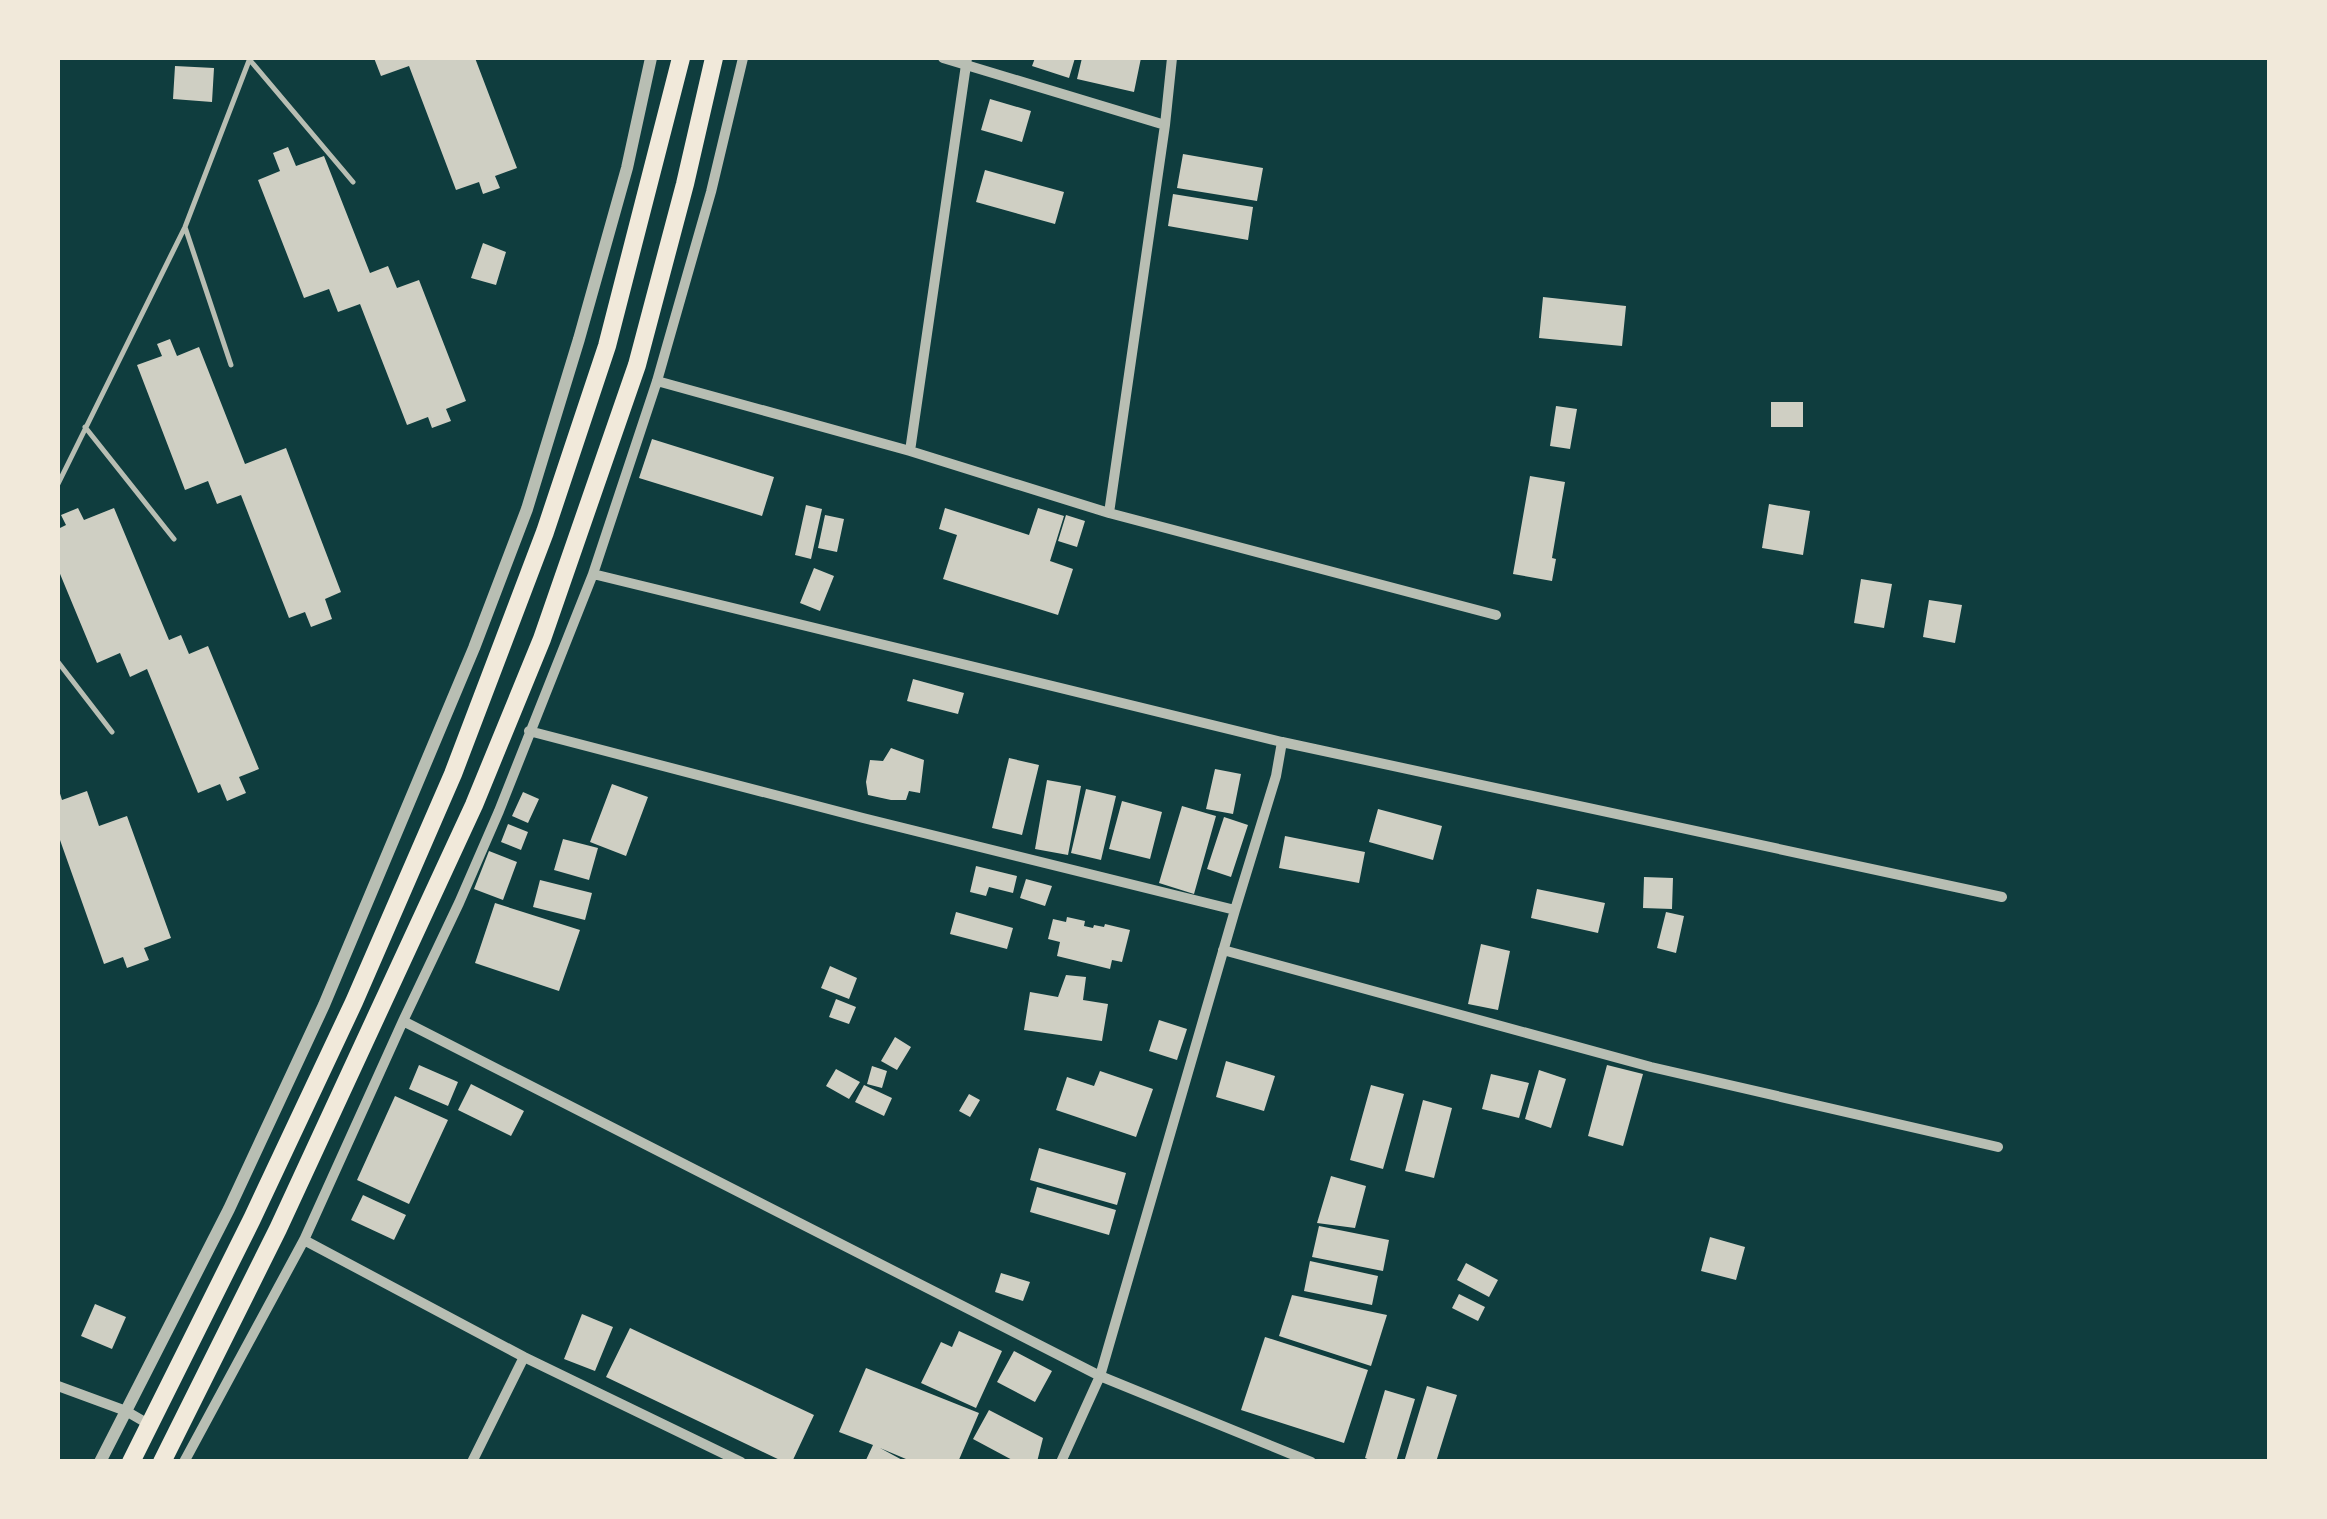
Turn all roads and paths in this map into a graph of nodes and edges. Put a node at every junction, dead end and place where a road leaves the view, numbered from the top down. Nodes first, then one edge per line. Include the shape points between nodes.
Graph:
1 (249, 58) edge
2 (651, 58) edge
3 (681, 58) edge
4 (714, 58) edge
5 (742, 58) edge
6 (942, 58) edge
7 (1172, 58) edge
8 (967, 61) edge
9 (1166, 125) junction
10 (353, 182) dead end
11 (184, 227) junction
12 (231, 365) dead end
13 (657, 381) junction
14 (86, 426) junction
15 (910, 452) junction
16 (58, 484) edge
17 (1109, 514) junction
18 (174, 539) dead end
19 (592, 574) junction
20 (1496, 614) dead end
21 (58, 662) edge
22 (530, 731) junction
23 (112, 732) dead end
24 (1282, 742) junction
25 (2002, 897) dead end
26 (1235, 910) junction
27 (1224, 950) junction
28 (403, 1021) junction
29 (1998, 1147) dead end
30 (304, 1240) junction
31 (524, 1357) junction
32 (1100, 1376) junction
33 (58, 1386) edge
34 (126, 1412) junction
35 (150, 1425) junction
36 (100, 1462) edge
37 (130, 1462) edge
38 (162, 1462) edge
39 (184, 1462) edge
40 (472, 1462) edge
41 (741, 1462) edge
42 (1061, 1462) edge
43 (1311, 1462) edge

1 - 10 lane
1 - 11 lane
2 - 34 street via 628,168 579,339 527,509 474,648 324,1006
3 - 35 highway via 607,346 453,774 354,1002
4 - 38 highway via 637,364 542,639 362,1049
5 - 13 street
6 - 8 street
7 - 9 street
8 - 9 street
8 - 15 street
9 - 17 street
11 - 12 lane
11 - 14 lane
13 - 15 street
13 - 19 street
14 - 16 lane
14 - 18 lane
15 - 17 street
17 - 20 street
19 - 22 street
19 - 24 street
21 - 23 lane
22 - 26 street
22 - 28 street
24 - 25 street
24 - 26 street
26 - 27 street
27 - 29 street via 1651,1067
27 - 32 street
28 - 30 street
28 - 32 street
30 - 31 street
30 - 39 street
31 - 40 street
31 - 41 street
32 - 42 street
32 - 43 street
33 - 34 street
34 - 35 street
34 - 36 street
35 - 37 highway

